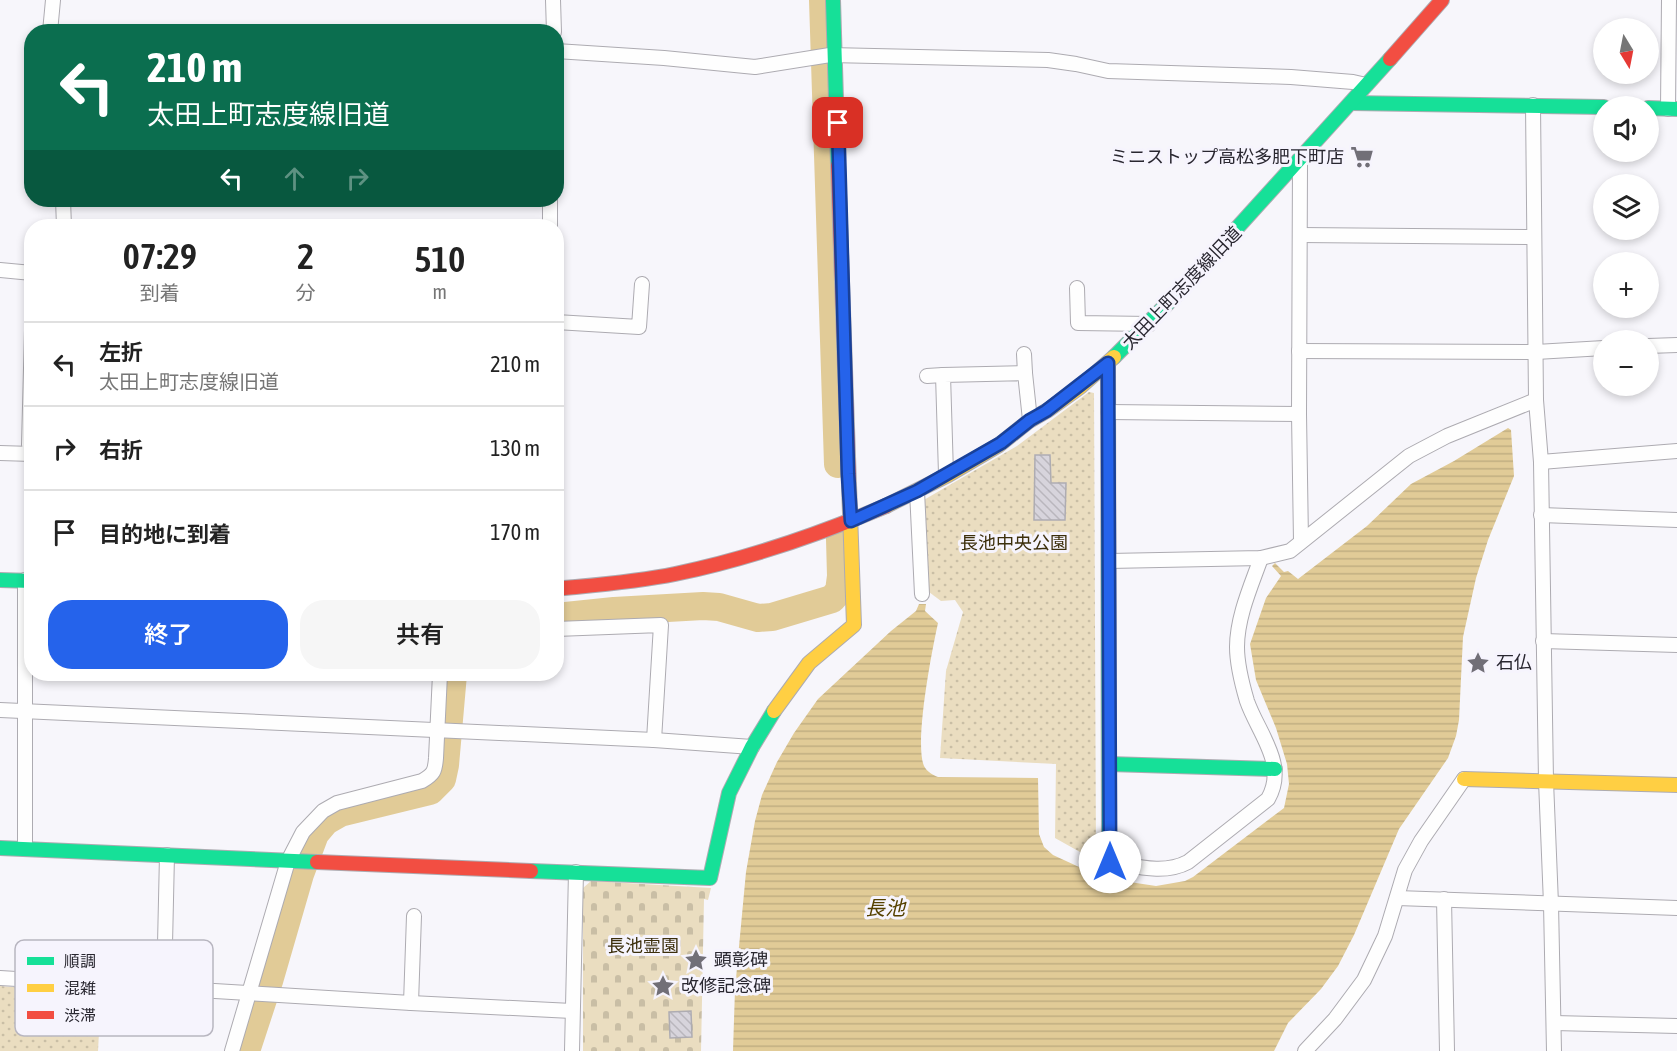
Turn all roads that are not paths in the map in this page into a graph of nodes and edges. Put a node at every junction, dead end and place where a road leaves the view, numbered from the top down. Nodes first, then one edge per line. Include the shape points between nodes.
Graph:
1 (53, 0) edge
2 (553, 0) edge
3 (833, 0) edge
4 (1442, 0) edge
5 (1669, 0) edge
6 (51, 24) edge
7 (554, 24) edge
8 (564, 52) edge
9 (827, 56) junction
10 (1366, 85) junction
11 (1351, 103) junction
12 (1533, 105) junction
13 (1593, 107) edge
14 (1672, 109) edge
15 (1299, 162) junction
16 (1300, 235) junction
17 (1534, 237) junction
18 (0, 270) edge
19 (24, 272) edge
20 (642, 284) dead end
21 (1077, 288) dead end
22 (564, 322) edge
23 (1150, 324) junction
24 (1677, 345) edge
25 (1659, 346) edge
26 (1593, 349) edge
27 (1299, 351) junction
28 (1536, 352) junction
29 (1024, 354) dead end
30 (1108, 363) junction
31 (1025, 373) junction
32 (943, 375) junction
33 (927, 376) dead end
34 (1536, 400) junction
35 (1108, 412) junction
36 (1299, 414) junction
37 (1030, 420) junction
38 (1677, 451) edge
39 (0, 453) edge
40 (24, 454) edge
41 (1541, 462) junction
42 (946, 474) junction
43 (917, 491) junction
44 (1541, 515) junction
45 (1677, 520) edge
46 (851, 521) junction
47 (1301, 541) junction
48 (1261, 558) junction
49 (1109, 561) junction
50 (0, 580) edge
51 (24, 581) edge
52 (564, 588) edge
53 (922, 594) dead end
54 (564, 628) edge
55 (1544, 641) junction
56 (1677, 645) edge
57 (26, 681) edge
58 (441, 681) edge
59 (0, 710) edge
60 (25, 712) junction
61 (445, 730) junction
62 (654, 740) junction
63 (752, 747) junction
64 (1109, 764) junction
65 (1275, 769) junction
66 (1546, 781) junction
67 (1677, 785) edge
68 (0, 848) edge
69 (26, 849) junction
70 (167, 855) junction
71 (300, 862) junction
72 (576, 872) junction
73 (1397, 898) junction
74 (1444, 899) junction
75 (1551, 904) junction
76 (1677, 908) edge
77 (414, 916) dead end
78 (165, 940) edge
79 (0, 978) edge
80 (15, 979) edge
81 (213, 992) edge
82 (260, 994) junction
83 (411, 1003) junction
84 (572, 1011) junction
85 (1554, 1023) junction
86 (1677, 1026) edge
87 (232, 1051) edge
88 (572, 1051) edge
89 (1305, 1051) edge
90 (1447, 1051) edge
91 (1554, 1051) edge

1 - 6 street
2 - 7 street
3 - 9 street
4 - 10 street, 太田上町志度線旧道
5 - 14 street
8 - 9 street via 755,67
9 - 10 street via 1048,60 1108,71 1291,77
9 - 46 street
10 - 11 street, 太田上町志度線旧道
11 - 12 street
11 - 15 street, 太田上町志度線旧道
12 - 13 street
12 - 17 street
15 - 16 street
15 - 23 street, 太田上町志度線旧道
16 - 17 street
16 - 27 street
17 - 28 street
18 - 19 street
20 - 22 street via 639,327
21 - 23 street via 1078,322
23 - 30 street, 太田上町志度線旧道
24 - 25 street
26 - 28 street
27 - 28 street
27 - 36 street
28 - 34 street
29 - 31 street
30 - 35 street
30 - 37 street, 太田上町志度線旧道
31 - 32 street
31 - 37 street
32 - 33 street
32 - 42 street
34 - 41 street
34 - 47 street via 1409,456
35 - 36 street
35 - 49 street
36 - 47 street
37 - 42 street, 太田上町志度線旧道 via 1001,443
38 - 41 street
39 - 40 street
41 - 44 street
42 - 43 street, 太田上町志度線旧道
43 - 46 street, 太田上町志度線旧道
43 - 53 street
44 - 45 street
44 - 55 street
46 - 52 street, 太田上町志度線旧道 via 726,563 657,578
46 - 63 street via 854,626 809,663
47 - 48 street via 1290,551
48 - 49 street
48 - 65 street via 1238,632 1237,648 1248,702
49 - 64 street
50 - 51 street
54 - 62 street via 661,625
55 - 56 street
55 - 66 street
57 - 60 street
58 - 61 street
59 - 60 street
60 - 61 street
60 - 69 street
61 - 62 street
61 - 71 street via 430,777 337,803 323,811 303,832
62 - 63 street
63 - 72 street via 729,793 710,878
64 - 65 street
64 - 65 street via 1110,862 1158,869 1178,868 1188,862 1268,799 1274,789
66 - 67 street
66 - 73 street via 1464,779 1421,841 1405,870
66 - 75 street
68 - 69 street
69 - 70 street
70 - 71 street
70 - 78 street
71 - 72 street
71 - 82 street
72 - 84 street
73 - 74 street
73 - 89 street via 1385,936 1364,980
74 - 75 street
74 - 90 street
75 - 76 street
75 - 85 street
77 - 83 street
79 - 80 street
81 - 82 street
82 - 83 street
82 - 87 street
83 - 84 street
84 - 88 street
85 - 86 street
85 - 91 street

